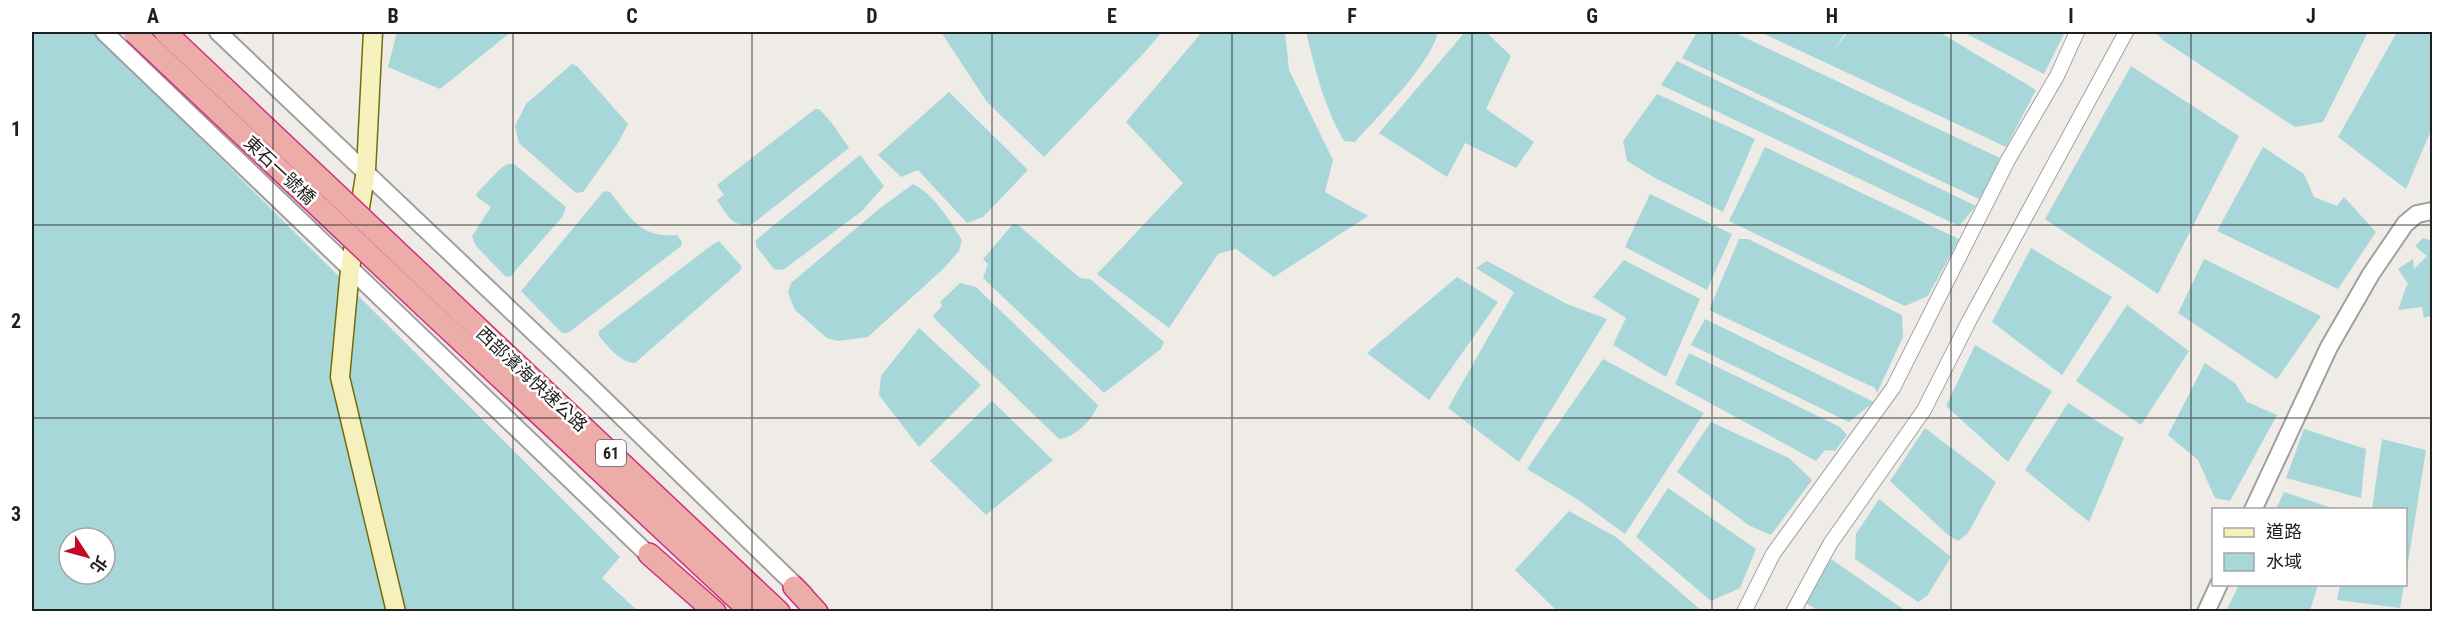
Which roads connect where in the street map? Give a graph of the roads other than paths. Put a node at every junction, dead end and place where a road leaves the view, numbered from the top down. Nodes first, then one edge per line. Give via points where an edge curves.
1 (104, 32) edge
2 (134, 32) edge
3 (165, 32) edge
4 (218, 32) edge
5 (373, 32) edge
6 (2077, 32) edge
7 (2126, 32) edge
8 (366, 170) junction
9 (2433, 211) edge
10 (350, 269) junction
11 (442, 294) joint
12 (426, 308) joint
13 (2254, 508) edge
14 (649, 555) junction
15 (2219, 586) edge
16 (794, 587) junction
17 (396, 612) edge
18 (702, 612) edge
19 (715, 612) edge
20 (751, 612) edge
21 (779, 612) edge
22 (817, 612) edge
23 (826, 612) edge
24 (1744, 612) edge
25 (1793, 612) edge
26 (2206, 612) edge

1 - 10 street
2 - 12 highway, 東石一號橋 / 61, bridge
3 - 11 highway, 東石一號橋 / 61, bridge
4 - 8 street
5 - 8 main road
6 - 24 street via 1893,388 1773,554
7 - 25 street via 1924,410 1830,544
8 - 10 main road
8 - 16 street
9 - 13 street via 2417,214 2405,224 2370,274 2329,346
10 - 14 street
10 - 17 main road via 340,377
11 - 21 highway, 西部濱海快速公路 / 61
12 - 20 highway, 西部濱海快速公路 / 61
14 - 18 street
14 - 19 highway
15 - 26 street
16 - 22 highway
16 - 23 street

